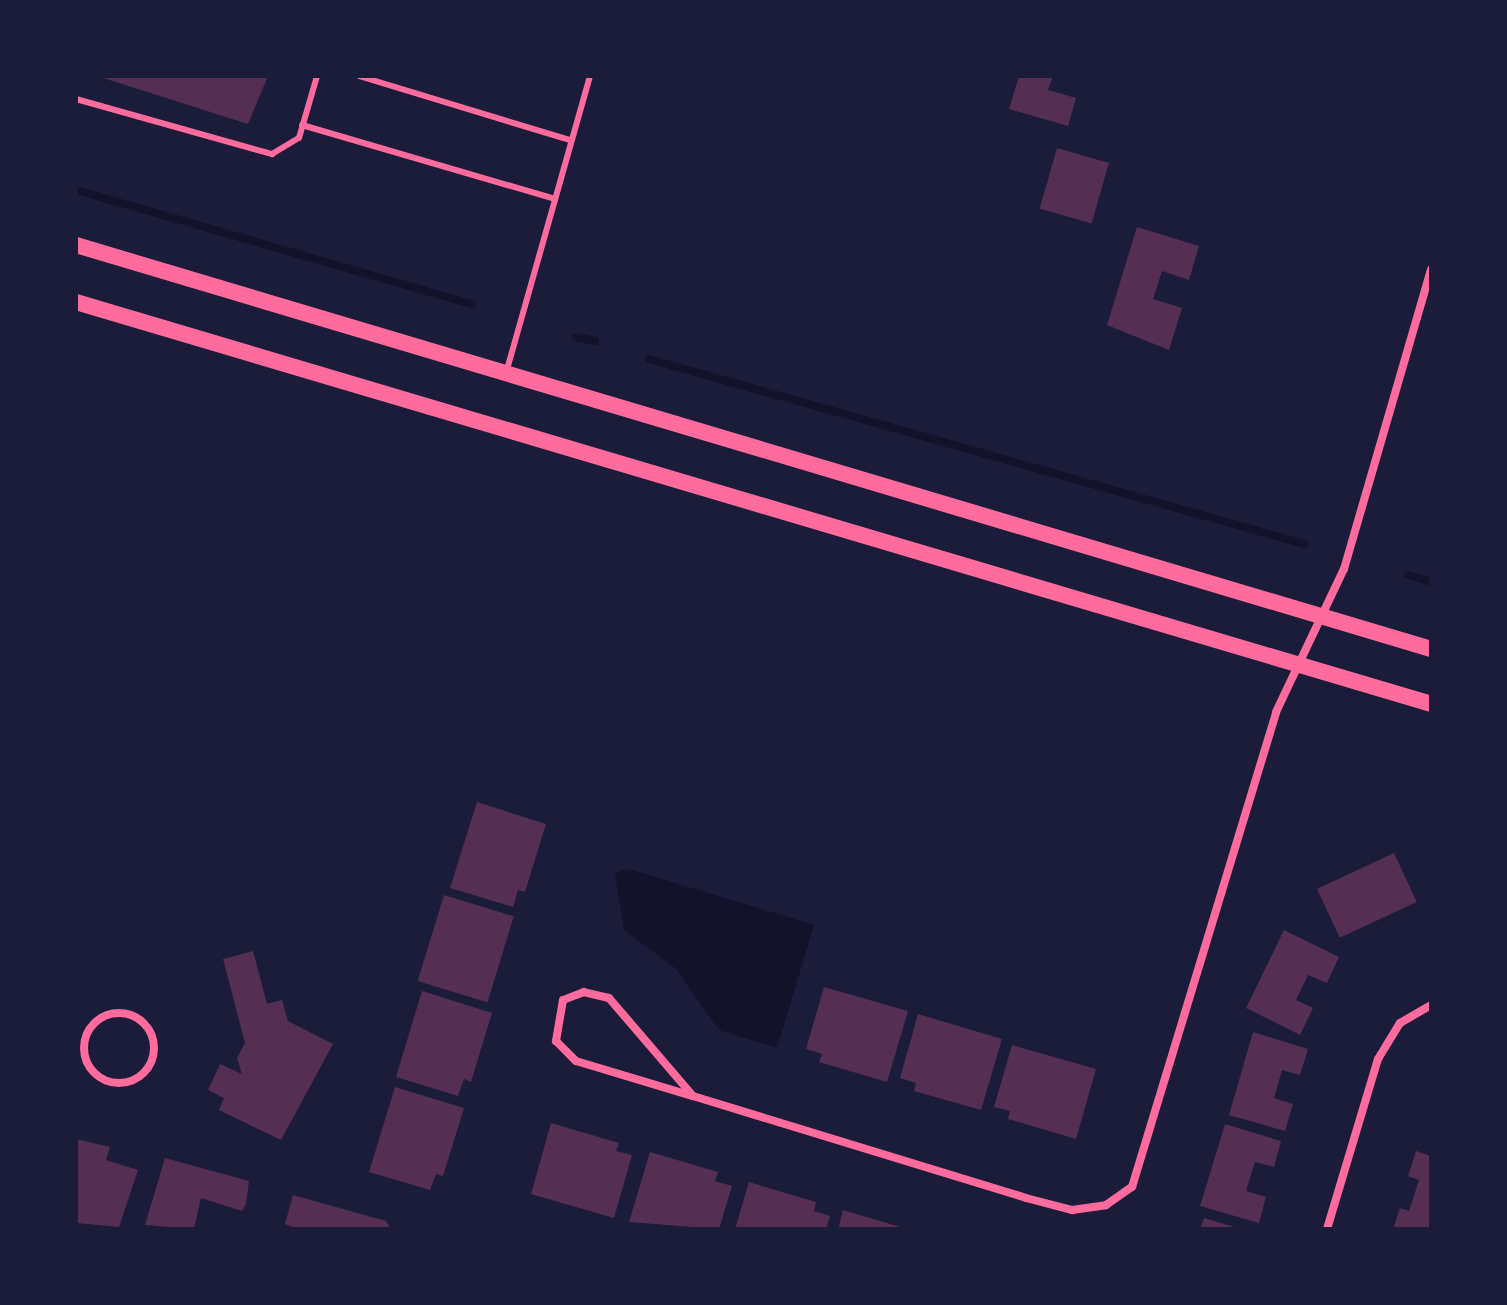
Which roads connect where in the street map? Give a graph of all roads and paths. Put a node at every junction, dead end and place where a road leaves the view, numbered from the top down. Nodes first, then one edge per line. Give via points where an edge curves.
1 (317, 76) edge
2 (359, 76) edge
3 (580, 76) edge
4 (589, 77) edge
5 (76, 99) edge
6 (302, 125) junction
7 (570, 140) junction
8 (552, 198) junction
9 (76, 245) edge
10 (1431, 269) edge
11 (1426, 300) edge
12 (76, 302) edge
13 (506, 373) junction
14 (1322, 617) junction
15 (1431, 649) edge
16 (1299, 665) junction
17 (1431, 704) edge
18 (1431, 1005) edge
19 (80, 1055) edge
20 (693, 1096) junction
21 (1327, 1229) edge

1 - 6 lane
2 - 7 lane
3 - 4 lane
4 - 7 lane
5 - 6 lane via 259,154 286,148
6 - 8 lane
7 - 8 lane
8 - 13 lane
9 - 13 main road
10 - 11 street
11 - 14 street via 1344,569
12 - 16 main road
13 - 14 main road
14 - 15 main road
14 - 16 street
16 - 17 main road
16 - 20 street via 1276,712 1141,1168 1120,1199 1072,1210
18 - 21 street via 1400,1023 1378,1059
19 - 19 street via 91,1070 119,1084 147,1071 154,1040 135,1016 104,1015 91,1025
20 - 20 street via 576,1061 556,1041 563,1000 584,992 609,998

